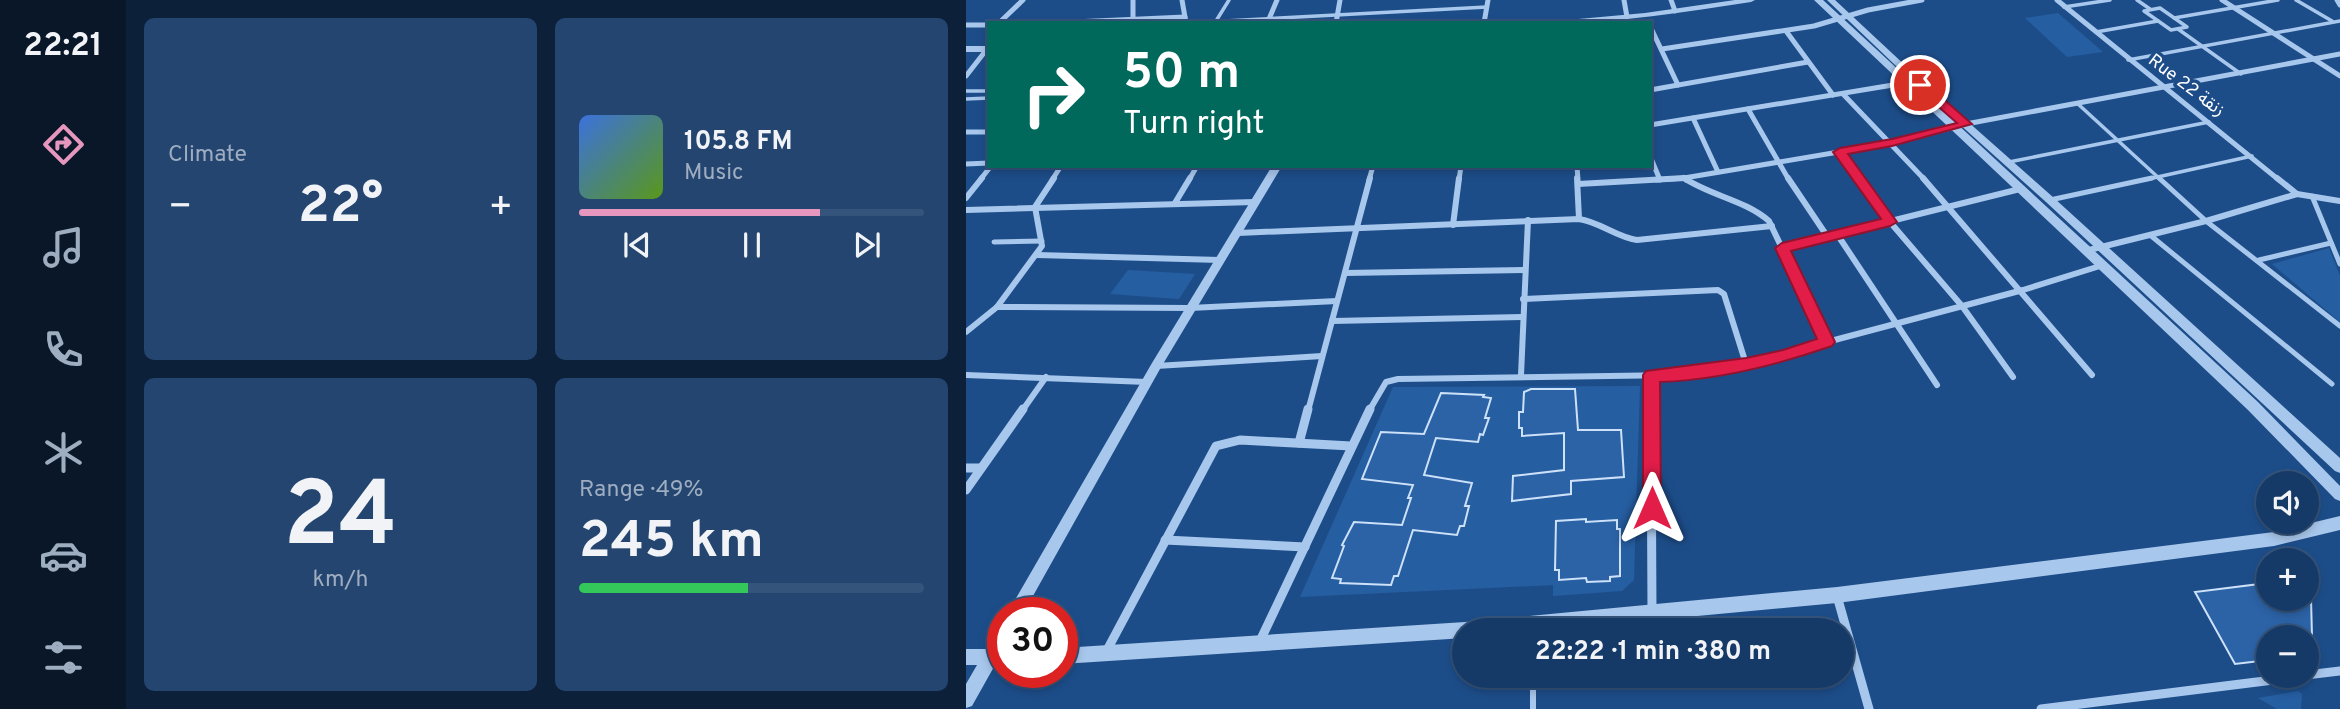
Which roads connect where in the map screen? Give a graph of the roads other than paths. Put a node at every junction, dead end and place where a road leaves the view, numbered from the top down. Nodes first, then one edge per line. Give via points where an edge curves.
1 (1023, 0) edge
2 (1133, 0) edge
3 (1182, 0) edge
4 (1229, 0) edge
5 (1277, 0) edge
6 (1340, 0) edge
7 (1433, 0) edge
8 (1488, 0) edge
9 (1624, 0) edge
10 (1671, 0) edge
11 (1751, 0) edge
12 (1818, 0) edge
13 (1831, 0) edge
14 (1922, 0) edge
15 (2057, 0) edge
16 (2110, 0) edge
17 (2137, 0) edge
18 (2222, 0) edge
19 (2278, 0) edge
20 (2295, 0) edge
21 (2337, 0) edge
22 (2340, 5) edge
23 (1487, 7) junction
24 (2064, 7) junction
25 (2234, 8) junction
26 (1432, 9) junction
27 (2150, 9) junction
28 (1675, 11) junction
29 (1627, 17) junction
30 (1845, 18) junction
31 (2174, 18) junction
32 (1269, 19) junction
33 (1133, 20) junction
34 (1336, 20) edge
35 (1001, 21) edge
36 (1106, 21) edge
37 (1186, 21) edge
38 (1216, 21) junction
39 (1484, 21) edge
40 (1591, 21) edge
41 (1648, 21) edge
42 (2158, 21) junction
43 (2340, 21) edge
44 (2333, 22) junction
45 (987, 25) edge
46 (966, 26) edge
47 (1652, 29) edge
48 (2178, 29) junction
49 (1786, 30) junction
50 (2096, 32) junction
51 (2272, 33) junction
52 (2201, 45) junction
53 (966, 49) edge
54 (987, 49) edge
55 (1662, 49) junction
56 (987, 50) edge
57 (2340, 54) edge
58 (2312, 59) junction
59 (2128, 60) junction
60 (1808, 62) junction
61 (2241, 74) junction
62 (966, 76) edge
63 (2340, 76) edge
64 (1905, 83) junction
65 (1678, 85) junction
66 (2166, 88) junction
67 (987, 90) edge
68 (1652, 90) edge
69 (966, 92) edge
70 (1843, 94) junction
71 (1833, 95) junction
72 (987, 98) edge
73 (966, 99) edge
74 (2078, 104) junction
75 (1748, 109) junction
76 (1693, 118) junction
77 (2211, 122) junction
78 (1966, 124) junction
79 (1652, 125) edge
80 (1953, 127) junction
81 (966, 132) edge
82 (987, 132) edge
83 (2119, 141) junction
84 (1892, 143) junction
85 (1840, 152) junction
86 (2252, 156) junction
87 (1652, 161) edge
88 (1777, 162) junction
89 (2009, 163) junction
90 (966, 164) edge
91 (987, 165) edge
92 (988, 168) edge
93 (1060, 168) edge
94 (1197, 168) edge
95 (1276, 168) edge
96 (1372, 168) edge
97 (1461, 168) edge
98 (1577, 168) edge
99 (1718, 172) junction
100 (2160, 177) junction
101 (1684, 178) junction
102 (1660, 180) junction
103 (1578, 184) junction
104 (2020, 189) junction
105 (2297, 194) junction
106 (2312, 196) junction
107 (966, 198) edge
108 (2050, 200) junction
109 (2340, 201) edge
110 (1255, 202) junction
111 (1175, 203) junction
112 (1035, 207) junction
113 (1951, 208) junction
114 (966, 210) edge
115 (1579, 219) junction
116 (1528, 220) junction
117 (2206, 221) junction
118 (1890, 222) junction
119 (1453, 225) junction
120 (1772, 226) junction
121 (1357, 228) junction
122 (1238, 233) junction
123 (1837, 234) junction
124 (2150, 234) junction
125 (1827, 236) junction
126 (1042, 241) junction
127 (994, 242) dead end
128 (2331, 243) junction
129 (2099, 246) junction
130 (1782, 248) junction
131 (2085, 251) junction
132 (1037, 255) junction
133 (1220, 260) junction
134 (2259, 260) junction
135 (2340, 264) edge
136 (2100, 265) junction
137 (1524, 270) junction
138 (1345, 273) junction
139 (2023, 290) junction
140 (1523, 299) junction
141 (1337, 301) junction
142 (1962, 306) junction
143 (997, 307) junction
144 (1190, 308) junction
145 (1521, 317) junction
146 (1332, 321) junction
147 (1897, 323) junction
148 (2340, 326) edge
149 (966, 332) edge
150 (1827, 342) junction
151 (1322, 356) junction
152 (1746, 364) junction
153 (1156, 366) junction
154 (966, 375) edge
155 (1521, 375) junction
156 (1651, 375) junction
157 (2092, 375) dead end
158 (1046, 377) junction
159 (2013, 377) dead end
160 (1147, 382) junction
161 (2332, 384) dead end
162 (1937, 385) dead end
163 (1299, 443) junction
164 (1351, 446) junction
165 (2340, 467) edge
166 (966, 468) edge
167 (981, 468) junction
168 (966, 490) edge
169 (2340, 495) edge
170 (2340, 523) edge
171 (1165, 540) junction
172 (1304, 547) junction
173 (1837, 595) junction
174 (1025, 597) edge
175 (1652, 614) junction
176 (1616, 618) edge
177 (1452, 631) edge
178 (1258, 645) junction
179 (1104, 655) junction
180 (1078, 656) edge
181 (966, 657) edge
182 (987, 657) edge
183 (987, 671) edge
184 (2340, 671) edge
185 (2319, 673) edge
186 (2256, 681) edge
187 (1533, 688) edge
188 (966, 700) edge
189 (1533, 709) edge
190 (1869, 709) edge
191 (2041, 709) edge

1 - 35 street
2 - 33 street
3 - 37 street
4 - 38 lane
5 - 32 street
6 - 34 street
7 - 26 lane
8 - 23 street
9 - 29 street
10 - 28 street
11 - 28 street
12 - 30 street
13 - 30 street
14 - 30 street
15 - 24 street, Rue 22 زنقة
16 - 24 lane
17 - 27 lane
18 - 25 street
19 - 25 lane
20 - 44 lane
21 - 22 street
23 - 26 lane
23 - 39 street
24 - 50 street, Rue 22 زنقة
25 - 31 lane
25 - 51 street
26 - 34 lane
27 - 31 lane via 2160,8
27 - 42 lane via 2144,10
28 - 41 street
29 - 40 street
29 - 41 street
30 - 49 street
30 - 64 street
30 - 78 street
31 - 48 lane via 2187,27
32 - 34 lane
32 - 38 lane
33 - 36 street
33 - 37 street
37 - 38 lane
42 - 48 lane via 2171,30
42 - 50 lane
43 - 44 lane
44 - 51 lane
45 - 46 street
47 - 55 street
48 - 52 lane
49 - 55 street
49 - 60 street
50 - 59 street, Rue 22 زنقة
51 - 52 lane
51 - 58 street
52 - 59 lane
52 - 61 lane
53 - 54 street
55 - 65 street
56 - 62 street
57 - 58 street
58 - 61 street
58 - 63 street
59 - 66 street, Rue 22 زنقة
60 - 65 street
60 - 71 street
61 - 66 street
64 - 70 street
64 - 80 street
65 - 68 street
66 - 74 street
66 - 77 street, Rue 22 زنقة
67 - 69 lane
70 - 71 street
70 - 84 street
71 - 75 street
72 - 73 lane
74 - 78 street
74 - 83 lane
75 - 76 street
75 - 88 street
76 - 79 street
76 - 99 street
77 - 83 lane
77 - 86 street, Rue 22 زنقة
78 - 80 street
78 - 89 street
80 - 84 street
80 - 104 street
81 - 82 street
83 - 89 lane
83 - 100 lane
84 - 85 street
84 - 113 street
85 - 88 street
85 - 118 street
86 - 100 lane
86 - 105 street, Rue 22 زنقة
87 - 102 street
88 - 99 street
88 - 125 street
89 - 108 street
90 - 91 street
92 - 107 street
93 - 112 street
94 - 111 street
95 - 110 street
96 - 121 street
97 - 119 street
98 - 103 street
99 - 101 street
100 - 108 lane
100 - 117 lane
101 - 102 street
101 - 120 street via 1766,217
102 - 103 street
103 - 115 street
104 - 113 street
104 - 131 street
105 - 106 street
105 - 117 street
106 - 109 street
106 - 128 lane
108 - 129 street
110 - 111 street
110 - 122 street
111 - 112 street
112 - 114 street
112 - 126 street
113 - 118 street
113 - 139 street
115 - 116 street
115 - 120 street via 1599,222 1637,240
116 - 119 street
116 - 137 street
117 - 124 street
117 - 134 lane
118 - 123 street
118 - 142 street
119 - 121 street
120 - 130 street
121 - 122 street
121 - 138 street
122 - 133 street
123 - 125 street
123 - 147 street
124 - 129 street
124 - 161 lane
125 - 130 street
126 - 127 lane
126 - 132 street
128 - 134 lane
128 - 135 lane
129 - 131 street
129 - 165 street
130 - 150 street
131 - 136 street
132 - 133 street
132 - 143 street
133 - 144 street
134 - 148 lane
136 - 139 street
136 - 169 street via 2253,406
137 - 138 street
137 - 140 street
138 - 141 street
139 - 142 street
139 - 157 street
140 - 145 street
140 - 152 street via 1722,292
141 - 144 street
141 - 146 street
142 - 147 street
142 - 159 street
143 - 144 street
143 - 149 street
144 - 153 street
145 - 146 street
145 - 155 street
146 - 151 street
147 - 150 street
147 - 162 street
150 - 152 street
151 - 153 street
151 - 163 street
152 - 156 street
153 - 160 street
154 - 158 street
155 - 156 street
155 - 164 street via 1386,382
156 - 175 street
158 - 160 street
158 - 167 street
160 - 174 street
163 - 164 street
163 - 171 street via 1240,440 1216,446
164 - 172 street
166 - 167 street
167 - 168 street
170 - 173 street via 2274,540
171 - 172 street
171 - 179 street
172 - 178 street
173 - 175 street
173 - 190 street
175 - 176 street
177 - 178 street
178 - 179 street
179 - 180 street
181 - 182 street
183 - 188 street
184 - 185 street
186 - 191 street
187 - 189 lane

